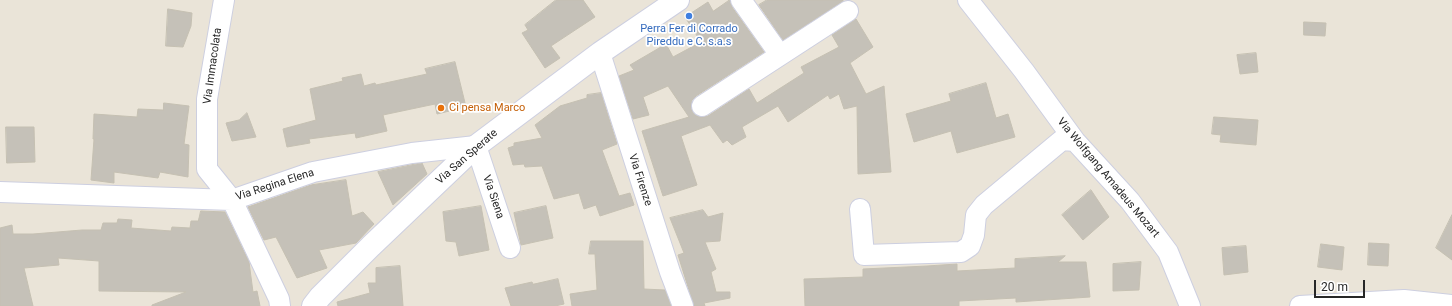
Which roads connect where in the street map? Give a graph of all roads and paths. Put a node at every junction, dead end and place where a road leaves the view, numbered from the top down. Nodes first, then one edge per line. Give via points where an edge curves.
1 (224, 0) edge
2 (678, 0) edge
3 (741, 0) edge
4 (968, 0) edge
5 (848, 11) dead end
6 (600, 53) junction
7 (780, 55) junction
8 (702, 106) dead end
9 (1075, 141) junction
10 (476, 146) junction
11 (0, 192) edge
12 (232, 200) junction
13 (860, 209) dead end
14 (510, 248) dead end
15 (1342, 304) edge
16 (1452, 305) edge
17 (280, 306) edge
18 (313, 306) edge
19 (683, 306) edge
20 (1190, 306) edge
21 (1300, 306) edge

1 - 12 street, Via Immacolata via 207,99 207,168
2 - 6 street, Via San Sperate
3 - 7 street
4 - 9 street, Via Wolfgang Amadeus Mozart
5 - 7 street
6 - 10 street, Via San Sperate
6 - 19 street, Via Firenze
7 - 8 street
9 - 13 street via 1062,140 984,205 976,215 970,246 961,252 864,255
9 - 20 street, Via Wolfgang Amadeus Mozart via 1130,201 1168,252
10 - 12 street, Via Regina Elena via 412,153 313,172
10 - 14 street, Via Siena
10 - 18 street, Via San Sperate via 371,246
11 - 12 street, Via Regina Elena
12 - 17 street, Via Immacolata
15 - 16 street via 1404,300
15 - 21 street

